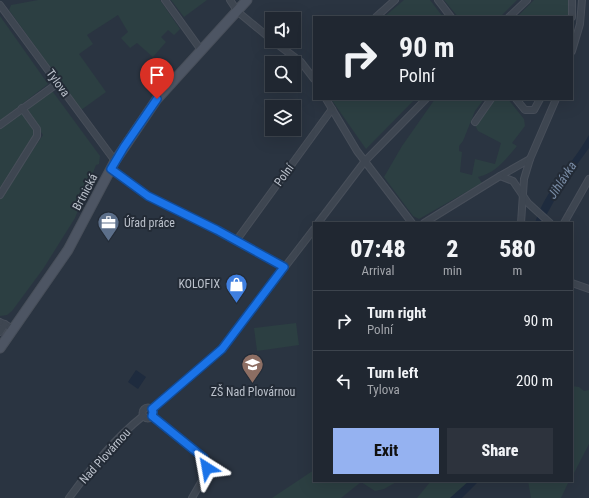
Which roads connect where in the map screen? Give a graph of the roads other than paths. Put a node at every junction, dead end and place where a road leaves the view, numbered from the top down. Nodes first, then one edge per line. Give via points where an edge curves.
1 (165, 0) edge
2 (230, 0) edge
3 (247, 0) edge
4 (395, 0) edge
5 (438, 0) edge
6 (526, 0) edge
7 (572, 0) edge
8 (582, 0) edge
9 (0, 5) edge
10 (238, 12) junction
11 (377, 16) edge
12 (450, 16) edge
13 (509, 16) edge
14 (572, 16) edge
15 (265, 35) edge
16 (282, 48) edge
17 (573, 48) edge
18 (201, 50) junction
19 (313, 76) edge
20 (58, 83) junction
21 (327, 100) edge
22 (425, 100) edge
23 (489, 100) edge
24 (517, 100) edge
25 (539, 100) edge
26 (556, 100) edge
27 (22, 108) junction
28 (332, 109) junction
29 (475, 122) dead end
30 (0, 125) edge
31 (530, 158) junction
32 (365, 161) junction
33 (113, 165) junction
34 (500, 176) junction
35 (589, 179) edge
36 (0, 195) edge
37 (523, 195) junction
38 (319, 222) edge
39 (411, 222) edge
40 (426, 222) edge
41 (521, 222) edge
42 (550, 222) edge
43 (565, 222) edge
44 (313, 229) edge
45 (236, 241) junction
46 (284, 267) junction
47 (573, 283) edge
48 (589, 289) edge
49 (3, 323) edge
50 (14, 329) junction
51 (0, 332) edge
52 (0, 348) edge
53 (152, 409) junction
54 (143, 416) junction
55 (152, 416) junction
56 (68, 498) edge
57 (192, 498) edge

1 - 18 street
2 - 10 street
3 - 10 main road, Brtnická
4 - 11 street
5 - 12 street
6 - 13 street
7 - 14 street
8 - 17 street via 580,24
9 - 20 street, Tylova
10 - 15 street
10 - 18 main road, Brtnická
16 - 19 street via 301,62
18 - 33 main road, Brtnická via 157,99
20 - 27 street
20 - 33 street, Tylova
21 - 28 street
22 - 32 street
23 - 29 street
24 - 25 street via 525,110 534,110
26 - 31 street
27 - 30 street
27 - 36 street via 37,129 38,136
28 - 32 street
28 - 45 street, Polní
31 - 34 street
31 - 37 street
32 - 38 street
32 - 39 street
33 - 45 street, Tylova via 148,196
33 - 50 main road, Brtnická via 68,250
34 - 37 street via 513,181
34 - 40 street
35 - 43 street
37 - 41 street
37 - 42 street via 535,210
44 - 46 street
45 - 46 street, Tylova
46 - 53 street via 222,349
47 - 48 street
49 - 50 street
49 - 51 street
50 - 52 main road, Brtnická
53 - 54 street, Nad Plovárnou via 145,408
53 - 55 street
54 - 55 street
54 - 56 street, Nad Plovárnou via 124,432
55 - 57 street via 204,458 206,475

